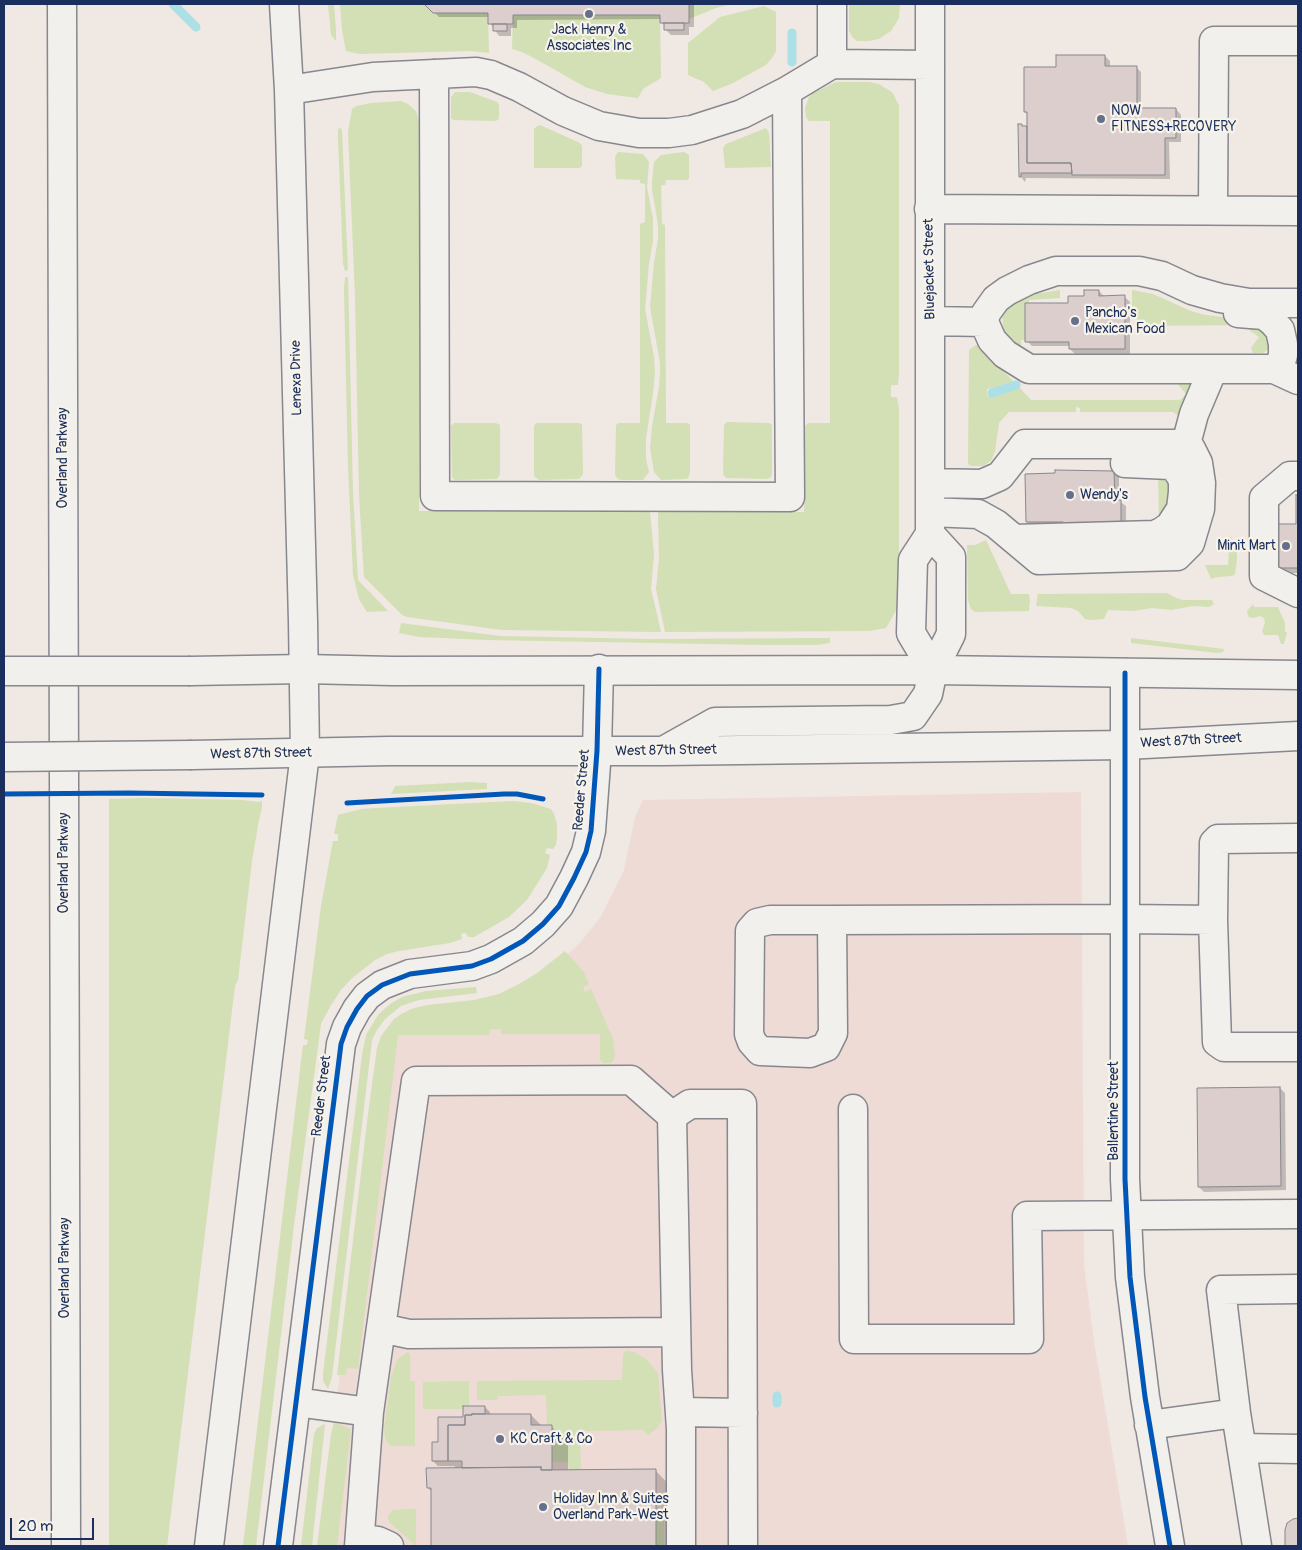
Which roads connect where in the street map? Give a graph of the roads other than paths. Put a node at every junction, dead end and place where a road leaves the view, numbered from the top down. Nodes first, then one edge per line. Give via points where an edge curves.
1 (62, 4) edge
2 (69, 4) edge
3 (284, 4) edge
4 (832, 4) edge
5 (930, 4) edge
6 (1298, 41) edge
7 (63, 59) junction
8 (832, 64) junction
9 (930, 65) junction
10 (434, 74) junction
11 (289, 90) junction
12 (787, 91) junction
13 (929, 209) junction
14 (1213, 210) junction
15 (1298, 211) edge
16 (1029, 280) junction
17 (1298, 303) edge
18 (931, 321) junction
19 (984, 322) junction
20 (1213, 369) junction
21 (1274, 369) junction
22 (1298, 380) edge
23 (1186, 444) junction
24 (1011, 462) junction
25 (1298, 476) edge
26 (930, 483) junction
27 (930, 523) junction
28 (1014, 539) junction
29 (1298, 593) edge
30 (304, 669) junction
31 (599, 669) junction
32 (933, 670) junction
33 (4, 671) edge
34 (1125, 673) junction
35 (1298, 675) edge
36 (1298, 736) edge
37 (1126, 745) junction
38 (597, 751) junction
39 (664, 751) junction
40 (305, 753) junction
41 (4, 757) edge
42 (1298, 838) edge
43 (1125, 919) junction
44 (832, 920) junction
45 (1213, 920) junction
46 (1298, 1047) edge
47 (853, 1109) dead end
48 (672, 1116) junction
49 (1298, 1214) edge
50 (1127, 1216) junction
51 (1298, 1289) edge
52 (381, 1328) junction
53 (676, 1332) junction
54 (296, 1402) junction
55 (369, 1412) junction
56 (680, 1412) junction
57 (743, 1413) junction
58 (1236, 1413) junction
59 (1150, 1425) junction
60 (1242, 1448) junction
61 (1298, 1449) edge
62 (360, 1542) edge
63 (66, 1546) edge
64 (209, 1546) edge
65 (278, 1546) edge
66 (389, 1546) edge
67 (682, 1546) edge
68 (743, 1546) edge
69 (1170, 1546) edge
70 (1257, 1546) edge

1 - 7 main road
2 - 7 main road
3 - 11 main road, Lenexa Drive
4 - 8 main road
5 - 9 main road, Bluejacket Street
6 - 14 main road via 1214,41
7 - 63 main road, Overland Parkway
8 - 9 main road
8 - 12 main road
9 - 13 main road, Bluejacket Street
10 - 11 main road via 373,77
10 - 12 main road via 491,74 599,126 639,134 669,134 706,126 742,114
10 - 12 main road via 435,496 790,497
11 - 30 main road, Lenexa Drive
13 - 14 main road
13 - 18 main road, Bluejacket Street
14 - 15 main road
16 - 17 main road via 1056,270 1139,271 1162,276 1220,298 1249,303
16 - 19 main road via 996,298
16 - 21 main road via 1044,285 1151,286 1198,306 1264,315 1280,330 1283,344 1280,364
18 - 19 main road
18 - 26 main road, Bluejacket Street
19 - 20 main road via 992,340 1005,354 1029,369
20 - 21 main road
20 - 23 main road via 1194,414
21 - 22 main road
23 - 24 main road via 1025,444
23 - 28 main road via 1198,463 1200,510 1190,543 1177,556 1039,560
24 - 26 main road via 1000,476 982,484
24 - 28 main road via 1170,465 1180,476 1184,492 1176,518 1155,535
25 - 29 main road via 1290,476 1264,498 1264,576
26 - 27 main road, Bluejacket Street
27 - 28 main road via 978,514
27 - 32 main road via 950,557 951,634
27 - 32 main road via 913,560 911,633
30 - 31 main road
30 - 33 main road, bridge
30 - 40 main road, Lenexa Drive
31 - 32 main road
31 - 38 main road, Reeder Street
32 - 34 main road
32 - 39 main road via 928,694 912,716 891,720 715,722
34 - 35 main road
34 - 37 main road, Ballentine Street
36 - 37 main road, West 87th Street
37 - 39 main road, West 87th Street
37 - 43 main road, Ballentine Street
38 - 39 main road, West 87th Street
38 - 40 main road, West 87th Street
38 - 54 main road, Reeder Street via 586,852 559,906 543,924 523,941 472,966 410,974 382,985 368,996 347,1027 338,1063
40 - 41 main road, West 87th Street, bridge
40 - 64 main road, Lenexa Drive
42 - 45 main road via 1218,839 1214,843
43 - 44 main road
43 - 45 main road
43 - 50 main road, Ballentine Street
44 - 44 main road via 770,920 757,923 750,931 749,1034 760,1051 810,1053 826,1047 833,1033
45 - 46 main road via 1217,1042 1224,1047
47 - 50 main road via 854,1339 1029,1339 1027,1216
48 - 52 main road via 632,1080 416,1082
48 - 53 main road
48 - 57 main road via 690,1104 742,1104
49 - 50 main road
50 - 59 main road, Ballentine Street via 1130,1277
51 - 58 main road via 1221,1290
52 - 53 main road via 410,1334
52 - 55 main road
53 - 56 main road
54 - 55 main road
54 - 65 main road, Reeder Street
55 - 62 main road
56 - 57 main road
56 - 67 main road
57 - 68 main road
58 - 59 main road
58 - 60 main road
59 - 69 main road, Ballentine Street
60 - 61 main road
60 - 70 main road
62 - 66 main road via 378,1541

